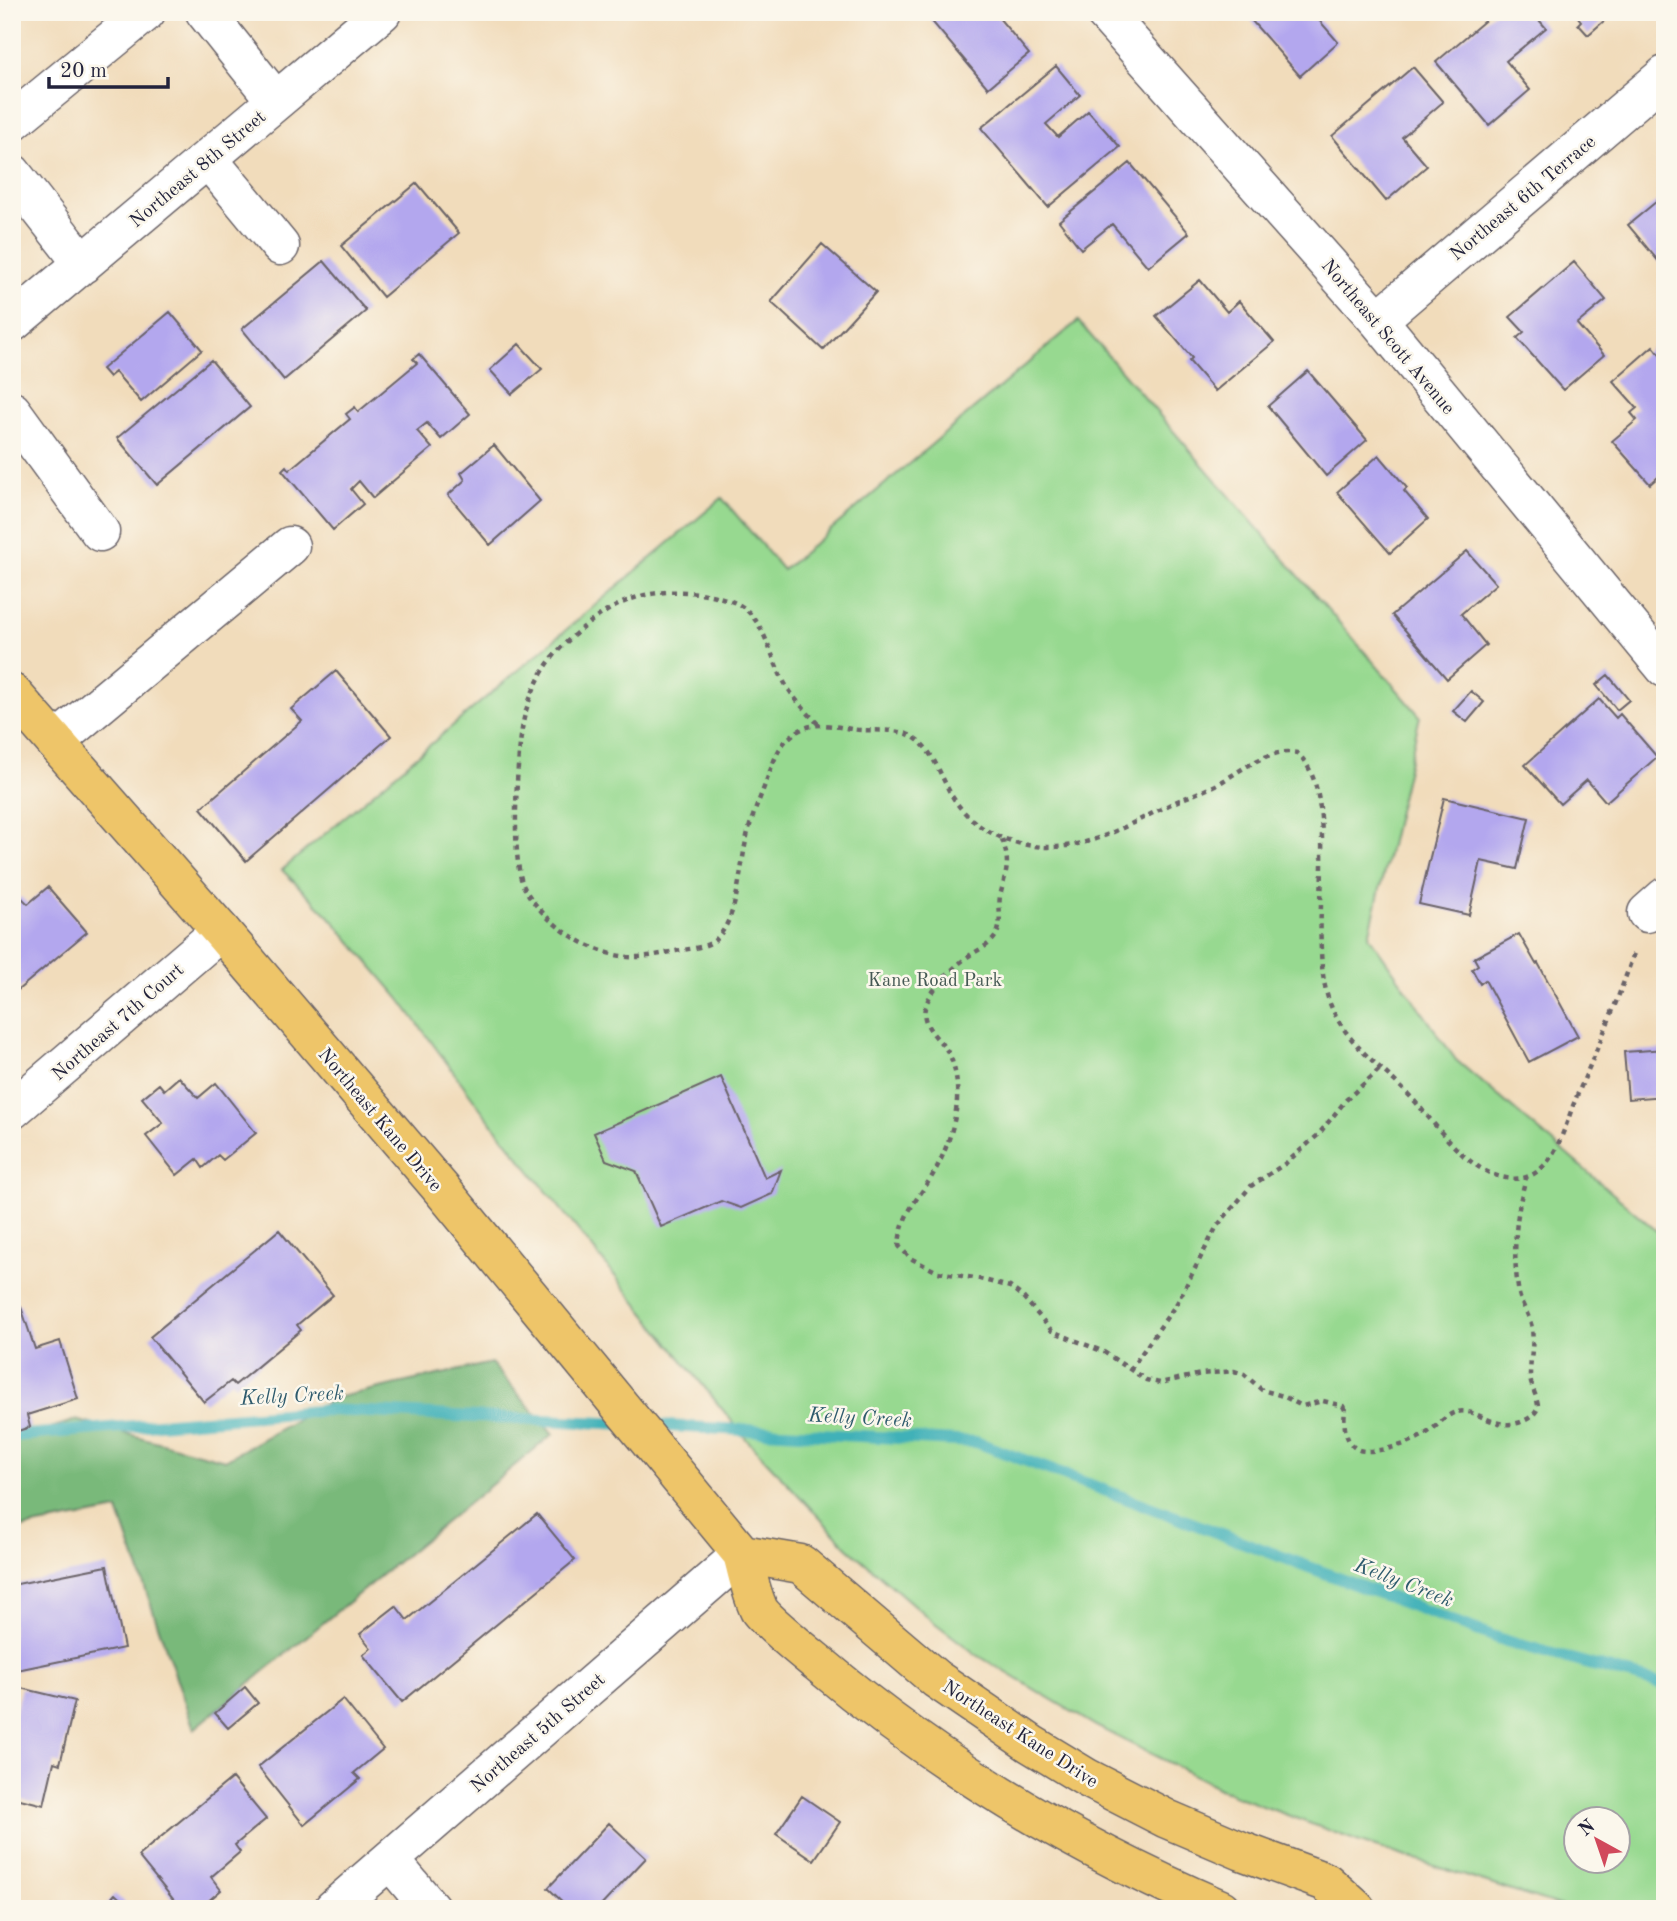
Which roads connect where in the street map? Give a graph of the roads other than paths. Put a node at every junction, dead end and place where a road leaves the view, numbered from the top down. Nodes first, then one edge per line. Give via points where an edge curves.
1 (146, 12) edge
2 (205, 12) edge
3 (382, 12) edge
4 (1104, 12) edge
5 (1665, 75) edge
6 (276, 101) junction
7 (12, 122) edge
8 (208, 159) junction
9 (12, 173) edge
10 (280, 246) dead end
11 (83, 264) junction
12 (1378, 320) junction
13 (12, 323) edge
14 (12, 411) edge
15 (100, 531) dead end
16 (290, 546) dead end
17 (1665, 668) edge
18 (12, 693) edge
19 (55, 742) junction
20 (221, 931) junction
21 (12, 1110) edge
22 (742, 1554) junction
23 (390, 1860) junction
24 (332, 1909) edge
25 (431, 1909) edge
26 (1221, 1909) edge
27 (1356, 1909) edge

1 - 7 street
2 - 6 street
3 - 6 street, Northeast 8th Street
4 - 12 street, Northeast Scott Avenue
5 - 12 street, Northeast 6th Terrace
6 - 8 street, Northeast 8th Street
8 - 10 street
8 - 11 street, Northeast 8th Street
9 - 11 street
11 - 13 street, Northeast 8th Street
12 - 17 street, Northeast Scott Avenue
14 - 15 street
16 - 19 street
18 - 19 main road, Northeast Kane Drive
19 - 20 main road, Northeast Kane Drive
20 - 21 street, Northeast 7th Court
20 - 22 main road, Northeast Kane Drive via 443,1191
22 - 23 street, Northeast 5th Street
22 - 26 main road, Northeast Kane Drive via 760,1612 864,1702 922,1745 1009,1803 1097,1852
22 - 27 main road, Northeast Kane Drive via 801,1564 936,1679 1087,1778 1179,1824 1326,1882
23 - 24 street, Northeast 5th Street
23 - 25 street

